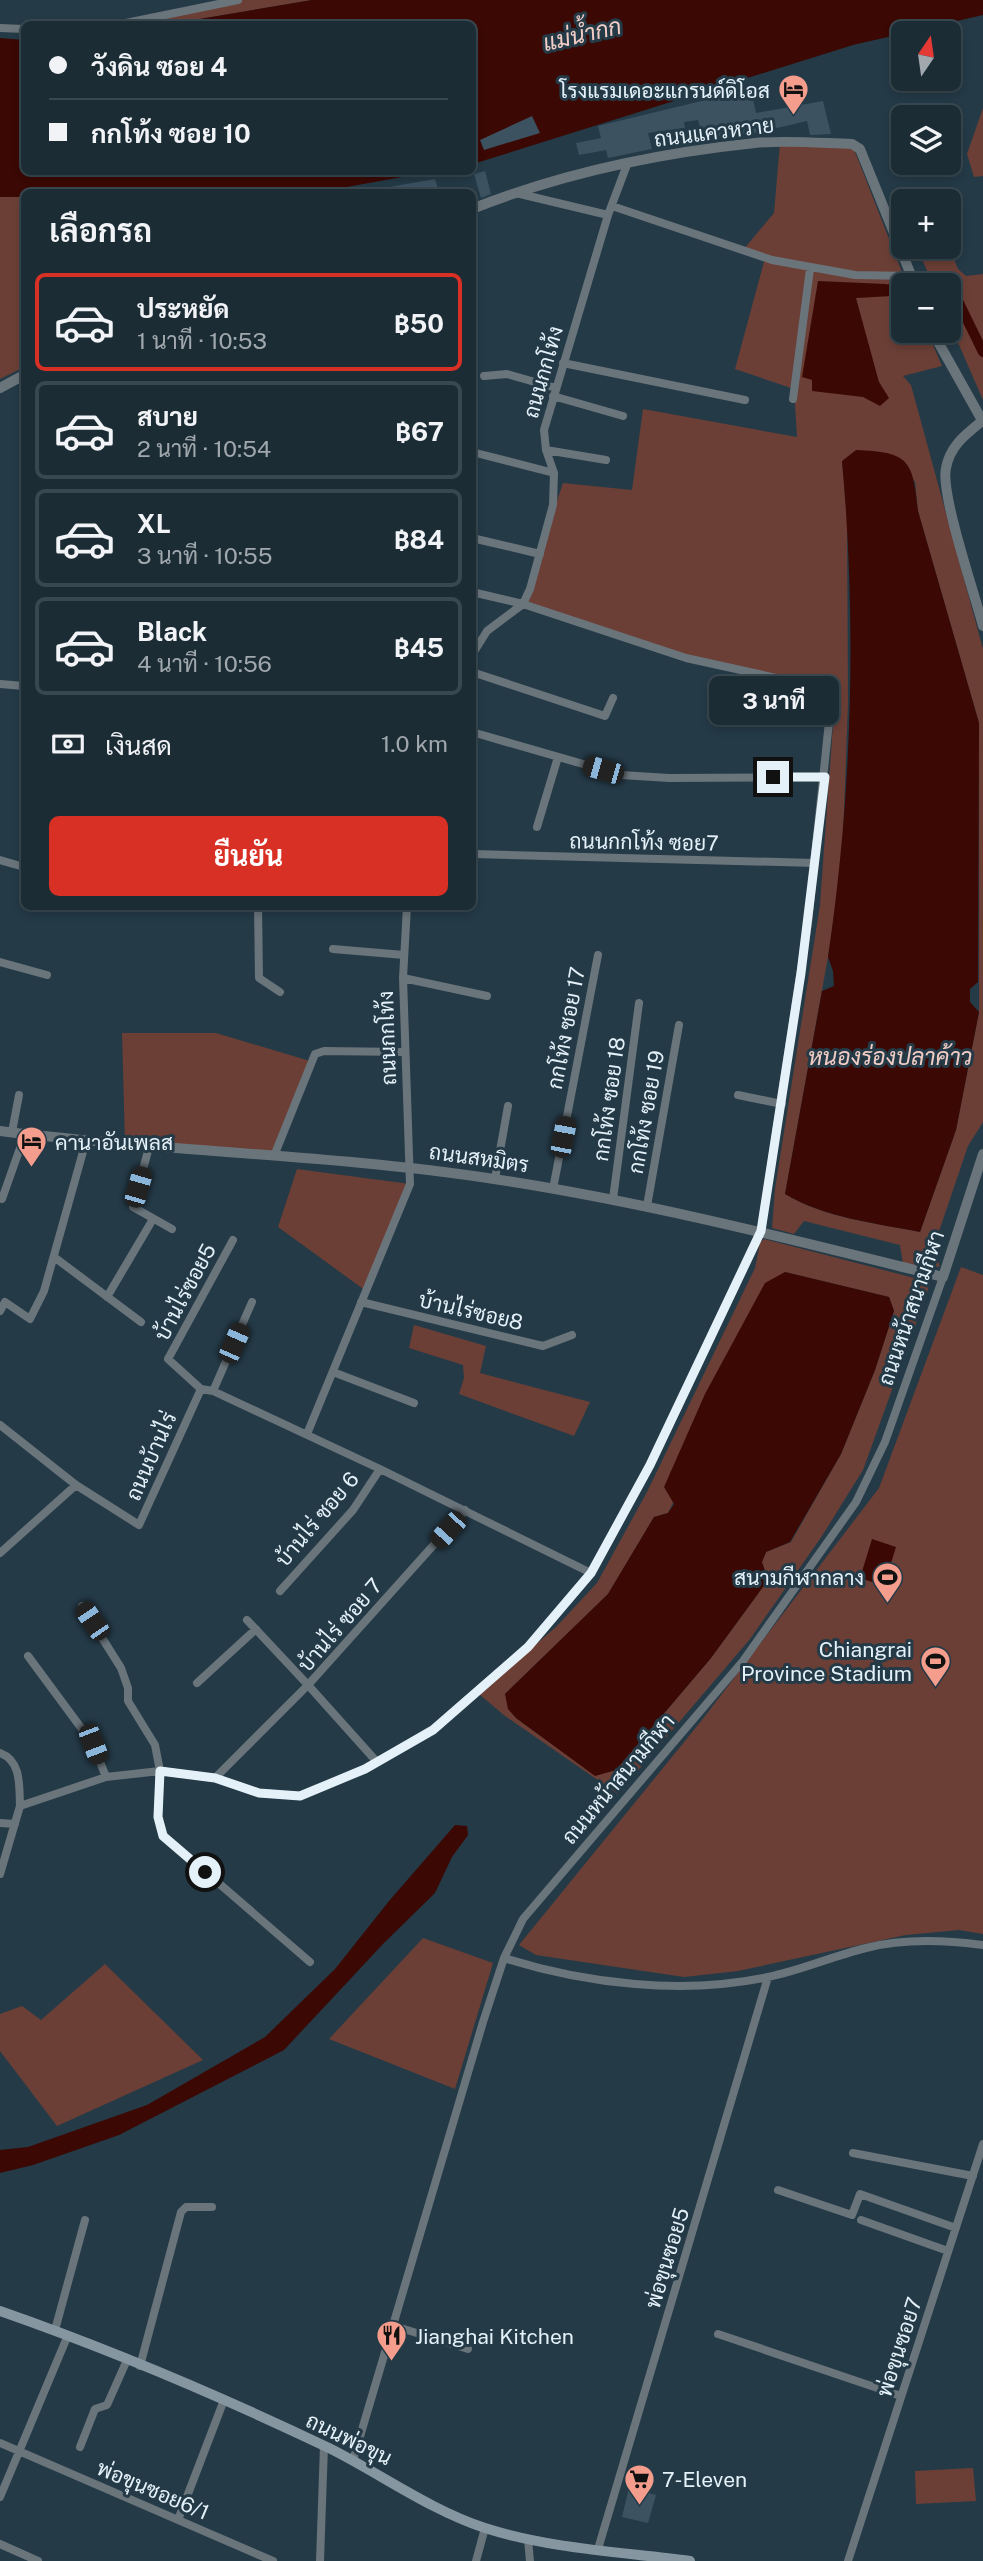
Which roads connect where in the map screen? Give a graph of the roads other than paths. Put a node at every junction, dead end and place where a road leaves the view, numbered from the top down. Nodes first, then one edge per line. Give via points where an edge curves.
1 (238, 0) edge
2 (136, 21) edge
3 (0, 28) edge
4 (21, 29) edge
5 (628, 162) junction
6 (513, 193) junction
7 (612, 206) junction
8 (476, 207) edge
9 (608, 215) junction
10 (810, 268) junction
11 (911, 273) edge
12 (891, 278) edge
13 (939, 343) edge
14 (563, 363) junction
15 (484, 376) dead end
16 (21, 377) edge
17 (0, 388) edge
18 (554, 392) junction
19 (793, 399) dead end
20 (746, 400) dead end
21 (623, 416) dead end
22 (982, 422) edge
23 (546, 450) junction
24 (476, 453) edge
25 (606, 460) dead end
26 (554, 473) junction
27 (476, 539) edge
28 (540, 554) junction
29 (476, 593) edge
30 (523, 604) junction
31 (983, 626) edge
32 (476, 648) edge
33 (476, 673) edge
34 (0, 684) edge
35 (21, 686) edge
36 (613, 698) dead end
37 (476, 733) edge
38 (558, 757) junction
39 (825, 777) junction
40 (537, 827) dead end
41 (476, 854) edge
42 (0, 860) edge
43 (815, 863) junction
44 (21, 866) edge
45 (258, 910) edge
46 (407, 910) edge
47 (332, 949) dead end
48 (404, 955) junction
49 (598, 955) dead end
50 (0, 962) edge
51 (47, 975) dead end
52 (403, 978) junction
53 (280, 992) dead end
54 (487, 996) dead end
55 (639, 1003) dead end
56 (679, 1025) dead end
57 (404, 1052) junction
58 (19, 1095) dead end
59 (738, 1095) dead end
60 (782, 1104) junction
61 (508, 1107) dead end
62 (0, 1130) edge
63 (12, 1132) junction
64 (25, 1133) junction
65 (86, 1141) junction
66 (149, 1147) junction
67 (983, 1154) edge
68 (274, 1156) junction
69 (411, 1168) junction
70 (495, 1179) junction
71 (552, 1189) junction
72 (2, 1199) dead end
73 (613, 1199) junction
74 (647, 1206) junction
75 (153, 1219) junction
76 (172, 1229) dead end
77 (761, 1231) junction
78 (233, 1240) dead end
79 (54, 1257) junction
80 (943, 1277) junction
81 (107, 1297) junction
82 (252, 1302) dead end
83 (361, 1302) junction
84 (0, 1311) edge
85 (141, 1322) dead end
86 (572, 1335) dead end
87 (334, 1372) junction
88 (201, 1389) junction
89 (213, 1391) junction
90 (414, 1403) dead end
91 (0, 1425) edge
92 (307, 1434) junction
93 (380, 1469) junction
94 (76, 1485) junction
95 (465, 1510) junction
96 (0, 1539) edge
97 (9, 1546) junction
98 (0, 1553) edge
99 (591, 1573) junction
100 (280, 1591) dead end
101 (82, 1606) dead end
102 (247, 1620) dead end
103 (256, 1629) junction
104 (28, 1656) dead end
105 (197, 1684) dead end
106 (308, 1685) junction
107 (0, 1753) edge
108 (377, 1762) junction
109 (160, 1771) junction
110 (106, 1777) junction
111 (215, 1778) junction
112 (20, 1806) junction
113 (0, 1824) edge
114 (15, 1824) junction
115 (0, 1874) edge
116 (983, 1945) edge
117 (504, 1958) junction
118 (310, 1962) dead end
119 (768, 1977) junction
120 (983, 2144) edge
121 (853, 2152) dead end
122 (972, 2176) junction
123 (778, 2190) dead end
124 (212, 2207) dead end
125 (85, 2220) dead end
126 (861, 2220) dead end
127 (956, 2228) junction
128 (948, 2251) junction
129 (0, 2311) edge
130 (391, 2325) junction
131 (55, 2330) junction
132 (718, 2334) dead end
133 (68, 2335) junction
134 (468, 2348) dead end
135 (127, 2360) junction
136 (140, 2366) junction
137 (901, 2396) junction
138 (224, 2400) junction
139 (0, 2443) edge
140 (324, 2446) junction
141 (80, 2447) dead end
142 (18, 2452) junction
143 (353, 2460) junction
144 (0, 2497) edge
145 (178, 2520) junction
146 (485, 2528) junction
147 (528, 2539) junction
148 (0, 2544) edge
149 (598, 2549) junction
150 (38, 2561) edge
151 (273, 2561) edge
152 (320, 2561) edge
153 (476, 2561) edge
154 (530, 2561) edge
155 (690, 2561) edge
156 (848, 2561) edge

1 - 2 street
3 - 4 street
5 - 6 street, ถนนแควหวาย
5 - 7 street, ถนนกกโท้ง
5 - 11 street, ถนนแควหวาย via 757,143 852,144 860,149
6 - 8 street, ถนนแควหวาย
6 - 9 street
7 - 9 street, ถนนกกโท้ง
7 - 10 street via 772,260
9 - 14 street, ถนนกกโท้ง
10 - 12 street
10 - 19 street
13 - 22 street
14 - 18 street, ถนนกกโท้ง
14 - 20 street
15 - 18 street via 507,374
16 - 17 street
18 - 21 street
18 - 23 street, ถนนกกโท้ง via 544,430
22 - 31 street via 956,443 945,469
23 - 25 street
23 - 26 street, ถนนกกโท้ง
24 - 26 street
26 - 28 street, ถนนกกโท้ง via 554,505
27 - 28 street
28 - 30 street, ถนนกกโท้ง
29 - 30 street
30 - 32 street via 486,631
30 - 39 street via 687,658 814,687 824,696 830,712
33 - 36 street via 605,716
34 - 35 street
37 - 38 street
38 - 39 street via 643,777
38 - 40 street
39 - 43 street
41 - 43 street, ถนนกกโท้ง ซอย7
42 - 44 street
43 - 60 street
45 - 53 street via 259,978
46 - 48 street, ถนนกกโท้ง
47 - 48 street
48 - 52 street, ถนนกกโท้ง
49 - 71 street, กกโท้ง ซอย 17
50 - 51 street
52 - 54 street
52 - 57 street, ถนนกกโท้ง
55 - 73 street, กกโท้ง ซอย 18
56 - 74 street, กกโท้ง ซอย 19
57 - 68 street via 324,1051 315,1055
57 - 69 street, ถนนกกโท้ง
58 - 63 street
59 - 60 street
60 - 77 street
61 - 70 street
62 - 63 street, ถนนสหมิตร
63 - 64 street, ถนนสหมิตร
64 - 65 street, ถนนสหมิตร
64 - 72 street
65 - 66 street, ถนนสหมิตร
65 - 79 street
66 - 68 street, ถนนสหมิตร
66 - 75 street via 133,1207
67 - 80 street, ถนนหน้าสนามกีฬา
68 - 69 street, ถนนสหมิตร
69 - 70 street, ถนนสหมิตร
69 - 83 street via 410,1184
70 - 71 street, ถนนสหมิตร
71 - 73 street, ถนนสหมิตร
73 - 74 street, ถนนสหมิตร
74 - 77 street, ถนนสหมิตร
75 - 76 street
75 - 81 street
77 - 80 street, ถนนสหมิตร
77 - 99 street via 650,1465
78 - 88 street, บ้านไร่ซอย5 via 169,1359
79 - 81 street
79 - 84 street via 30,1319 5,1301
80 - 117 street, ถนนหน้าสนามกีฬา via 885,1442 856,1502 743,1661 523,1919
81 - 85 street
82 - 89 street
83 - 86 street, บ้านไร่ซอย8 via 543,1346
83 - 87 street
87 - 90 street
87 - 92 street
88 - 89 street
88 - 94 street, ถนนบ้านไร่ via 139,1525
89 - 92 street
91 - 94 street, ถนนบ้านไร่
92 - 93 street
93 - 95 street
93 - 100 street, บ้านไร่ ซอย 6 via 353,1510
94 - 97 street
95 - 99 street
95 - 106 street, บ้านไร่ ซอย 7
96 - 97 street
97 - 98 street
99 - 108 street via 528,1647 433,1730
101 - 109 street via 115,1657 128,1688 128,1701 155,1745
102 - 103 street
103 - 105 street
103 - 106 street
104 - 110 street via 93,1744
106 - 108 street, บ้านไร่ ซอย 7
106 - 111 street
107 - 112 street via 18,1772
108 - 111 street via 300,1796 259,1793
109 - 110 street
109 - 111 street
109 - 118 street via 158,1817 163,1836
110 - 112 street
112 - 114 street
113 - 114 street
114 - 115 street
116 - 119 street via 942,1939 869,1947
117 - 119 street via 542,1970 628,1982 694,1985
117 - 130 street, ถนนหน้าสนามกีฬา
119 - 149 street, พ่อขุนซอย5
120 - 122 street, พ่อขุนซอย7
121 - 122 street
122 - 127 street, พ่อขุนซอย7
123 - 127 street via 852,2216 860,2194
124 - 136 street via 186,2207 181,2212
125 - 131 street
126 - 128 street
127 - 128 street, พ่อขุนซอย7
128 - 137 street, พ่อขุนซอย7
129 - 131 main road, ถนนพ่อขุน
130 - 134 street
130 - 143 street, ถนนหน้าสนามกีฬา
131 - 133 main road, ถนนพ่อขุน
132 - 137 street
133 - 135 main road, ถนนพ่อขุน
133 - 142 street
135 - 136 main road, ถนนพ่อขุน
135 - 141 street via 107,2405 95,2409
136 - 138 main road, ถนนพ่อขุน
137 - 156 street, พ่อขุนซอย7
138 - 140 main road, ถนนพ่อขุน
138 - 145 street
139 - 142 street, พ่อขุนซอย6/1
140 - 143 main road, ถนนพ่อขุน
140 - 152 street
142 - 144 street
142 - 145 street, พ่อขุนซอย6/1
143 - 146 main road, ถนนพ่อขุน via 450,2514
145 - 151 street, พ่อขุนซอย6/1
146 - 147 main road, ถนนพ่อขุน
146 - 153 street
147 - 149 main road, ถนนพ่อขุน
147 - 154 street
148 - 150 street
149 - 155 main road, ถนนพ่อขุน

